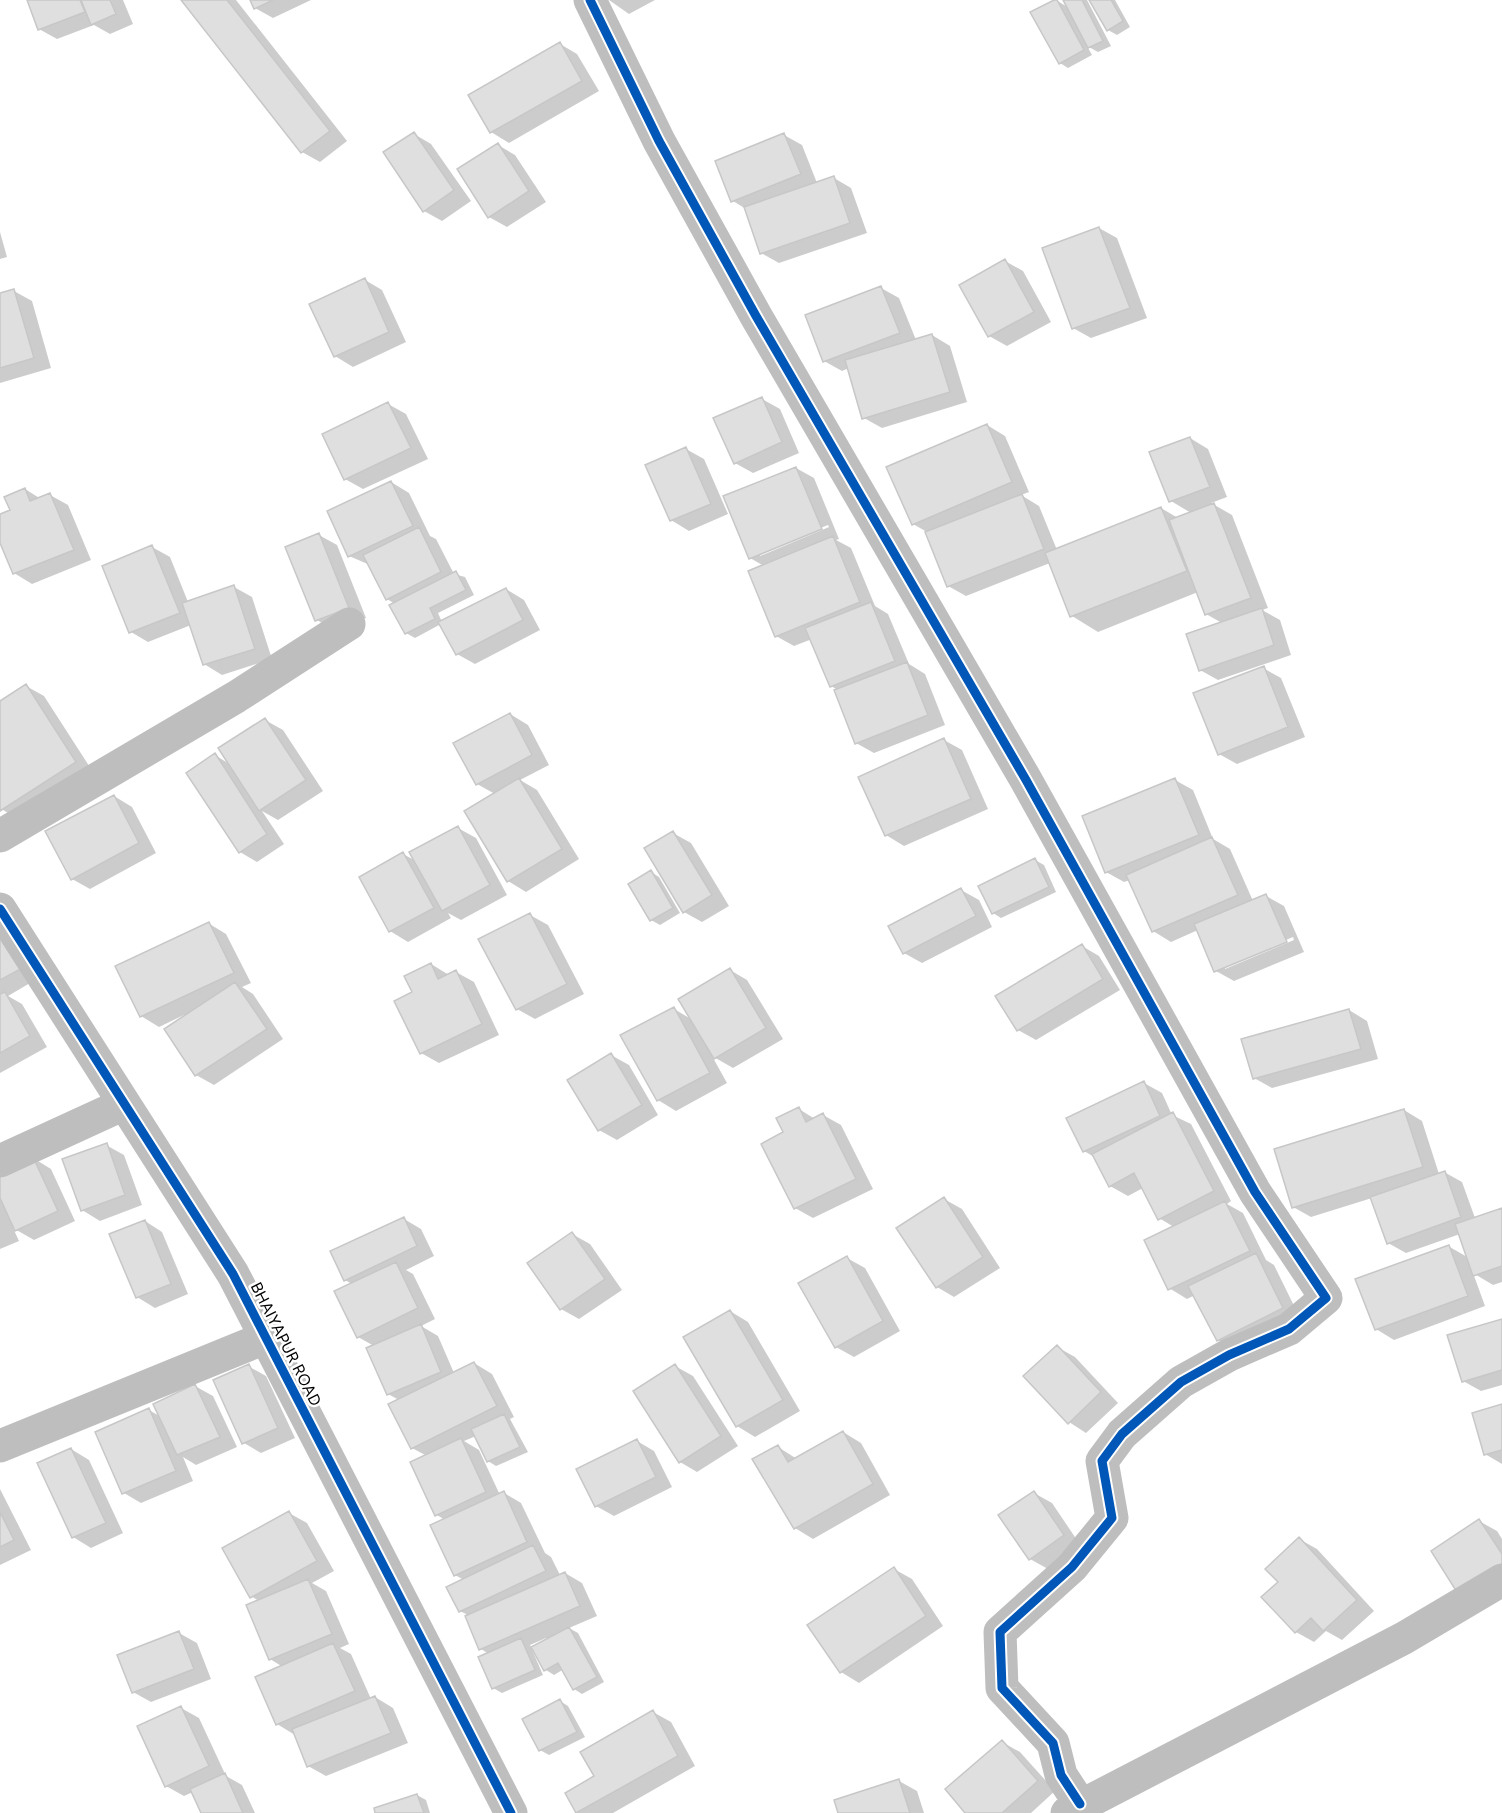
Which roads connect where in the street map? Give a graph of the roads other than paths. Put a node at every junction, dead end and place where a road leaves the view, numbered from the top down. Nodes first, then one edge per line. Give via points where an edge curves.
1 (590, 0) edge
2 (349, 624) dead end
3 (0, 836) edge
4 (0, 909) edge
5 (124, 1104) junction
6 (0, 1161) edge
7 (265, 1338) junction
8 (0, 1446) edge
9 (1502, 1580) edge
10 (1074, 1809) edge
11 (511, 1813) edge

1 - 10 street via 659,141 756,316 1026,780 1255,1192 1326,1298 1289,1329 1229,1355 1181,1382 1122,1434 1102,1461 1112,1518 1072,1567 1000,1632 1002,1688 1053,1743
2 - 3 street via 218,708
4 - 5 street, BHAIYAPUR ROAD
5 - 6 street
5 - 7 street, BHAIYAPUR ROAD via 232,1274
7 - 8 street
7 - 11 street, BHAIYAPUR ROAD
9 - 10 street via 1404,1638

